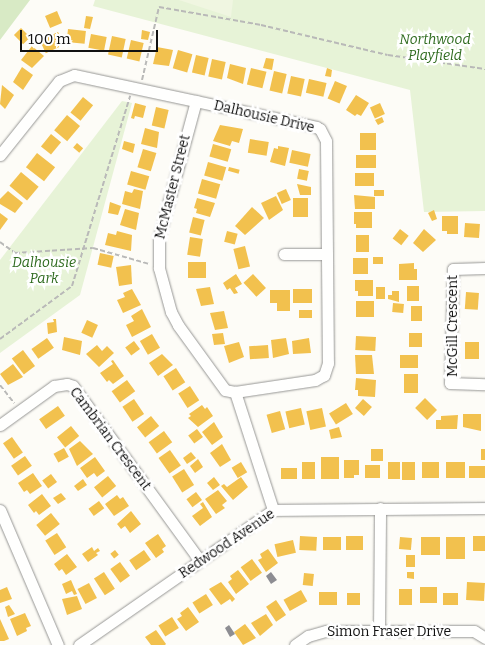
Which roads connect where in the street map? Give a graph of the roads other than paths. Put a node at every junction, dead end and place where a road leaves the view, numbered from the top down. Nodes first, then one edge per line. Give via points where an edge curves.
1 (196, 101) junction
2 (0, 155) edge
3 (284, 254) dead end
4 (327, 254) junction
5 (485, 268) edge
6 (485, 384) edge
7 (235, 392) junction
8 (0, 425) edge
9 (380, 508) junction
10 (485, 508) edge
11 (0, 510) edge
12 (273, 510) junction
13 (200, 561) junction
14 (379, 630) junction
15 (485, 638) edge
16 (58, 645) edge
17 (79, 645) edge
18 (296, 645) edge

1 - 2 street, Dalhousie Drive via 74,75 64,78
1 - 4 street, Dalhousie Drive via 316,127 323,132 326,141
1 - 7 street, McMaster Street via 162,221 159,268 166,297 178,325 221,386
3 - 4 street
4 - 7 street, Dalhousie Drive via 328,364 324,375 315,380
5 - 6 street, McGill Crescent via 453,269 450,383
7 - 12 street
8 - 13 street, Cambrian Crescent via 54,386 73,386
9 - 10 street, Redwood Avenue
9 - 12 street, Redwood Avenue
9 - 14 street
11 - 16 street
12 - 13 street, Redwood Avenue
13 - 17 street, Redwood Avenue
14 - 15 street, Simon Fraser Drive via 474,631
14 - 18 street, Simon Fraser Drive via 326,631 308,636

